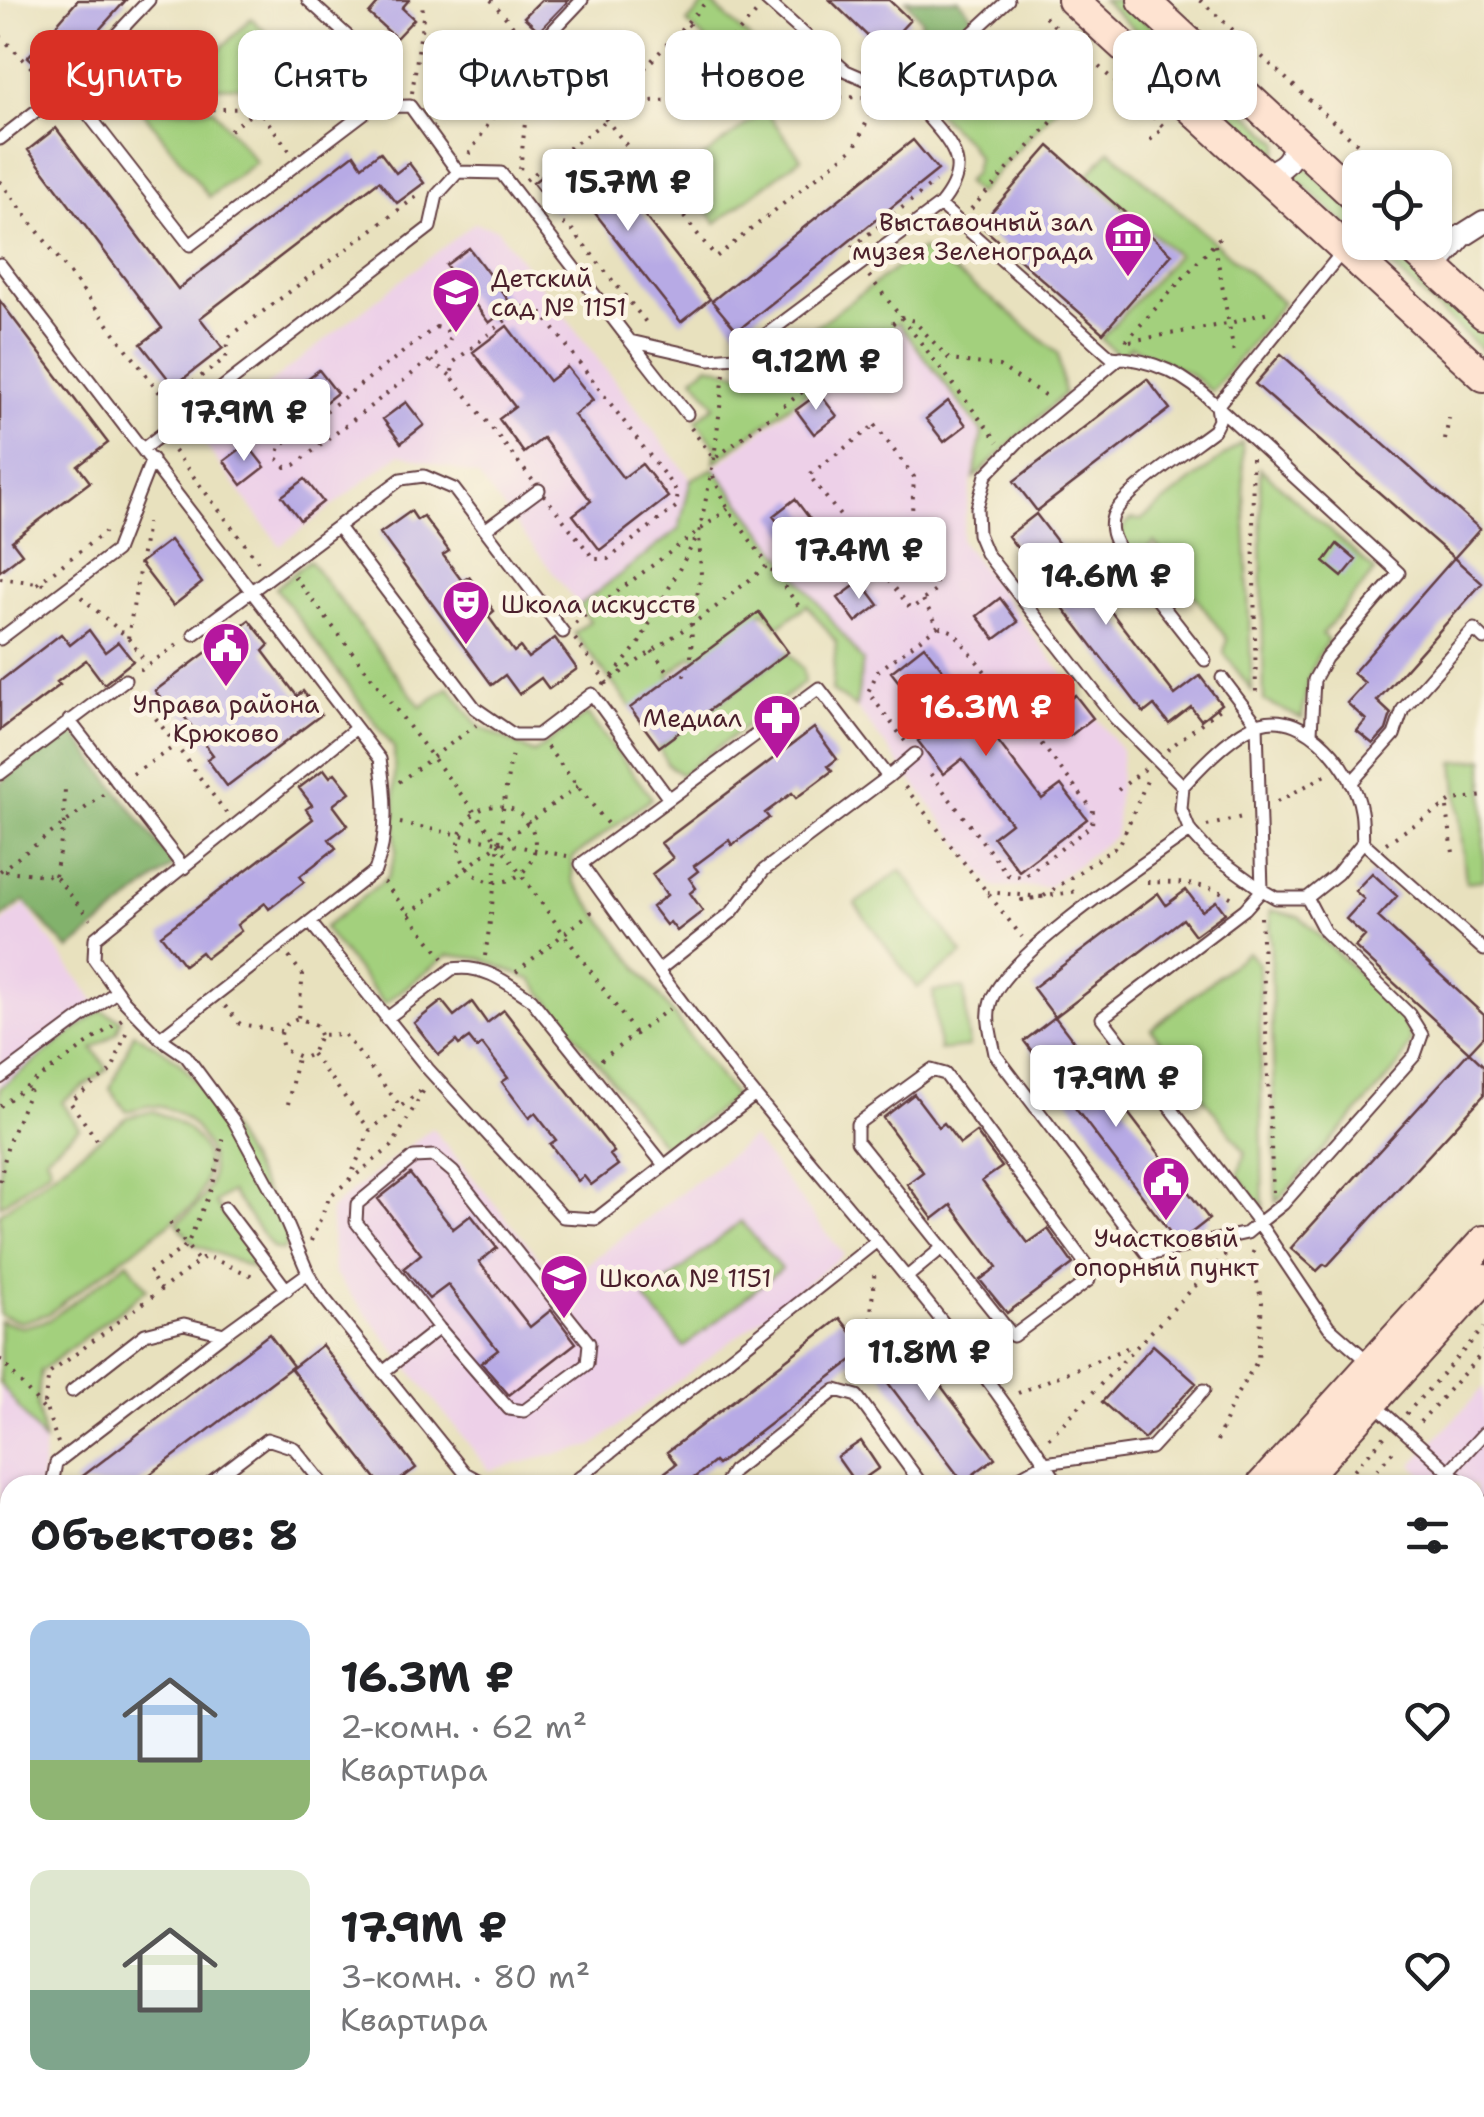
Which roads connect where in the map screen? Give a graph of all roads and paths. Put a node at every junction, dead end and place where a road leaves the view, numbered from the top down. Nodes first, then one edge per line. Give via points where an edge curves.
1 (150, 0) edge
2 (308, 0) edge
3 (422, 0) edge
4 (491, 0) edge
5 (582, 0) edge
6 (708, 0) edge
7 (1008, 0) edge
8 (1073, 0) edge
9 (1142, 0) edge
10 (1200, 0) edge
11 (766, 1) edge
12 (1045, 17) dead end
13 (687, 23) junction
14 (122, 30) edge
15 (341, 30) edge
16 (516, 30) edge
17 (554, 30) edge
18 (695, 30) edge
19 (739, 30) edge
20 (800, 30) edge
21 (976, 30) edge
22 (0, 36) edge
23 (30, 67) edge
24 (645, 68) edge
25 (841, 98) edge
26 (403, 106) edge
27 (410, 106) junction
28 (423, 106) edge
29 (30, 116) edge
30 (93, 120) edge
31 (243, 120) edge
32 (267, 120) edge
33 (354, 120) edge
34 (490, 120) edge
35 (525, 120) edge
36 (607, 120) joint
37 (930, 120) edge
38 (1054, 120) edge
39 (230, 130) dead end
40 (0, 139) edge
41 (1295, 142) junction
42 (1146, 144) dead end
43 (1364, 150) edge
44 (299, 162) junction
45 (458, 172) junction
46 (1266, 174) junction
47 (943, 175) dead end
48 (0, 181) edge
49 (1342, 185) edge
50 (940, 205) junction
51 (554, 220) dead end
52 (959, 221) junction
53 (1484, 222) edge
54 (1224, 234) dead end
55 (1215, 244) junction
56 (1342, 245) edge
57 (851, 248) dead end
58 (1342, 252) edge
59 (1358, 260) edge
60 (1425, 260) edge
61 (0, 264) edge
62 (861, 265) junction
63 (1434, 268) junction
64 (1301, 303) junction
65 (1484, 314) edge
66 (900, 317) junction
67 (1227, 324) junction
68 (664, 330) dead end
69 (630, 340) junction
70 (1125, 342) junction
71 (1116, 357) junction
72 (726, 358) junction
73 (430, 360) junction
74 (1250, 365) junction
75 (451, 376) junction
76 (1484, 376) edge
77 (167, 401) junction
78 (1062, 406) junction
79 (1216, 406) junction
80 (687, 414) joint
81 (180, 418) junction
82 (1449, 418) dead end
83 (1252, 437) junction
84 (1445, 440) dead end
85 (144, 448) junction
86 (174, 451) dead end
87 (1007, 454) junction
88 (152, 459) junction
89 (714, 459) junction
90 (712, 473) junction
91 (539, 490) junction
92 (728, 508) junction
93 (132, 512) junction
94 (147, 521) dead end
95 (338, 527) junction
96 (486, 530) junction
97 (699, 533) junction
98 (287, 566) junction
99 (768, 566) junction
100 (0, 578) edge
101 (37, 584) junction
102 (70, 586) junction
103 (253, 592) junction
104 (923, 600) junction
105 (801, 609) dead end
106 (692, 623) junction
107 (938, 626) junction
108 (563, 632) dead end
109 (194, 634) joint
110 (128, 638) junction
111 (1484, 639) edge
112 (0, 640) edge
113 (652, 651) junction
114 (1205, 660) dead end
115 (147, 664) junction
116 (1222, 678) dead end
117 (126, 680) junction
118 (607, 682) junction
119 (592, 694) junction
120 (1222, 707) dead end
121 (487, 716) junction
122 (69, 720) junction
123 (1257, 724) junction
124 (356, 728) junction
125 (1311, 733) junction
126 (514, 735) junction
127 (538, 735) junction
128 (176, 745) junction
129 (915, 754) junction
130 (432, 758) junction
131 (1157, 758) junction
132 (0, 774) edge
133 (888, 777) junction
134 (118, 783) junction
135 (1351, 783) junction
136 (65, 785) dead end
137 (578, 786) junction
138 (1182, 786) junction
139 (1118, 790) dead end
140 (385, 791) junction
141 (1484, 796) edge
142 (668, 799) junction
143 (1447, 805) junction
144 (502, 806) junction
145 (474, 813) junction
146 (386, 820) junction
147 (529, 822) junction
148 (64, 824) junction
149 (236, 825) junction
150 (1190, 830) junction
151 (459, 837) junction
152 (617, 837) junction
153 (1362, 842) junction
154 (498, 844) junction
155 (535, 850) junction
156 (1374, 852) junction
157 (1453, 853) dead end
158 (587, 860) junction
159 (184, 868) junction
160 (466, 868) junction
161 (0, 871) edge
162 (375, 871) junction
163 (520, 874) junction
164 (55, 876) junction
165 (497, 882) junction
166 (1113, 885) junction
167 (1262, 890) junction
168 (987, 892) junction
169 (1042, 897) junction
170 (1306, 898) junction
171 (606, 900) junction
172 (1245, 909) junction
173 (409, 915) junction
174 (310, 922) junction
175 (1261, 928) junction
176 (101, 933) junction
177 (564, 934) junction
178 (280, 946) junction
179 (1033, 950) junction
180 (1484, 950) edge
181 (452, 969) junction
182 (660, 969) junction
183 (483, 970) junction
184 (504, 981) junction
185 (117, 991) junction
186 (216, 994) junction
187 (682, 999) junction
188 (134, 1011) junction
189 (298, 1018) junction
190 (386, 1019) junction
191 (281, 1031) junction
192 (635, 1033) junction
193 (320, 1034) junction
194 (160, 1038) junction
195 (312, 1054) junction
196 (298, 1057) junction
197 (589, 1069) junction
198 (0, 1078) edge
199 (33, 1082) junction
200 (755, 1095) junction
201 (288, 1104) dead end
202 (0, 1106) edge
203 (401, 1107) junction
204 (228, 1112) junction
205 (370, 1130) junction
206 (97, 1140) dead end
207 (664, 1164) junction
208 (0, 1181) edge
209 (348, 1181) junction
210 (225, 1208) dead end
211 (1272, 1212) junction
212 (170, 1223) dead end
213 (1262, 1226) junction
214 (1247, 1233) junction
215 (877, 1241) junction
216 (1484, 1241) edge
217 (186, 1245) junction
218 (942, 1248) junction
219 (304, 1259) junction
220 (199, 1262) dead end
221 (308, 1273) junction
222 (907, 1276) junction
223 (1484, 1279) edge
224 (161, 1290) dead end
225 (286, 1290) junction
226 (439, 1328) junction
227 (1484, 1328) edge
228 (224, 1334) junction
229 (1138, 1343) junction
230 (1484, 1351) edge
231 (0, 1359) edge
232 (383, 1372) junction
233 (1378, 1383) junction
234 (1204, 1390) dead end
235 (72, 1391) dead end
236 (847, 1393) junction
237 (1002, 1400) junction
238 (48, 1414) dead end
239 (1397, 1424) junction
240 (1484, 1433) edge
241 (1408, 1434) junction
242 (1218, 1440) dead end
243 (1037, 1452) junction
244 (1045, 1463) junction
245 (1449, 1471) junction
246 (54, 1475) edge
247 (220, 1475) edge
248 (316, 1475) edge
249 (467, 1475) edge
250 (583, 1475) edge
251 (730, 1475) edge
252 (915, 1475) edge
253 (1024, 1475) edge
254 (1053, 1475) edge
255 (1273, 1475) edge
256 (1305, 1475) edge
257 (1349, 1475) edge
258 (1371, 1475) edge
259 (1453, 1475) edge

1 - 14 lane
2 - 15 lane
3 - 27 path
4 - 16 path
5 - 17 lane
6 - 13 path
7 - 21 lane
8 - 46 main road
9 - 41 main road
10 - 43 path
11 - 19 path
11 - 20 lane
12 - 42 path via 1164,127
13 - 18 path
13 - 24 path
22 - 23 path
25 - 36 path via 879,97 855,146 716,257
26 - 27 lane
27 - 28 path
27 - 45 lane
29 - 40 lane
30 - 44 lane via 190,244
31 - 39 path
32 - 44 path
33 - 44 lane
34 - 45 path
35 - 36 path via 520,173 525,181
37 - 50 lane via 953,145 959,167
38 - 52 path
41 - 46 street via 1282,168
41 - 49 main road
45 - 69 lane via 501,173
45 - 77 path via 229,337 226,358
45 - 81 lane via 437,195 430,227
46 - 56 main road
47 - 57 path
48 - 77 path
50 - 52 lane
50 - 62 lane
51 - 68 path via 569,226 648,326
52 - 71 lane
53 - 63 street
54 - 55 path
55 - 67 path
55 - 70 path
58 - 64 lane
59 - 76 main road
60 - 63 main road
61 - 85 lane
62 - 66 path
62 - 72 lane
63 - 65 main road
64 - 67 path
64 - 74 lane
66 - 78 path via 914,321 950,360 1000,366
66 - 87 path
66 - 89 path
67 - 70 path
67 - 74 path via 1234,353
69 - 72 lane
69 - 80 lane
70 - 71 path
71 - 78 lane
71 - 79 lane via 1170,370
72 - 89 path
73 - 73 path via 295,465 277,458 280,446 436,327 445,329 448,346
73 - 75 path
74 - 79 lane
75 - 91 path
75 - 91 path via 454,362 522,307 538,308 678,493 676,506 608,559 594,559
77 - 81 path
78 - 87 lane
79 - 83 lane
79 - 114 lane via 1220,420 1214,430 1130,495 1112,522 1121,553
80 - 89 path
81 - 85 lane
82 - 84 path
83 - 123 path
83 - 125 lane via 1399,573 1326,658 1314,680
85 - 88 lane
86 - 98 path via 257,564
87 - 131 lane via 986,475 977,508 986,553 1115,718
88 - 93 lane
88 - 103 lane
89 - 90 path
90 - 92 path
90 - 97 path
91 - 96 lane
92 - 97 path
92 - 99 path
93 - 101 path
93 - 102 lane via 116,551
94 - 110 path
95 - 96 lane via 401,479 424,476 454,489
95 - 98 lane
95 - 121 lane
96 - 108 lane
97 - 106 path via 701,575
97 - 118 path via 639,643
97 - 118 path via 567,628
98 - 103 lane
98 - 130 path
99 - 105 path
99 - 106 path
100 - 101 path
101 - 102 path
102 - 110 path
102 - 112 lane
103 - 109 lane
103 - 124 lane
104 - 104 path via 911,610 809,475 875,426 914,477 910,548 936,581
104 - 107 path
106 - 113 path
106 - 113 path via 684,675 670,675
107 - 129 path via 878,671 868,692
107 - 129 path via 954,632 1093,810 1092,825 1024,877 1008,876
109 - 115 path
110 - 115 path
111 - 135 lane via 1474,629 1403,709 1394,735
113 - 118 path
115 - 117 path
116 - 123 lane
117 - 122 lane
117 - 128 path
118 - 119 path
119 - 127 lane
119 - 142 lane
120 - 131 path
121 - 126 lane
121 - 130 path
122 - 132 lane
122 - 134 lane
123 - 125 lane via 1275,720
123 - 138 lane
123 - 167 lane
124 - 140 lane via 380,759
124 - 149 lane
125 - 135 lane
126 - 127 lane
126 - 144 path
127 - 137 path
128 - 134 path
128 - 149 path
129 - 133 lane
130 - 140 path
130 - 145 path
131 - 138 lane
131 - 139 path
131 - 169 path via 1120,844
133 - 142 lane via 820,688
133 - 168 path via 904,786
133 - 182 lane via 764,870 732,912
134 - 148 path
134 - 159 lane
135 - 153 lane via 1361,808
136 - 148 path
137 - 147 path
137 - 152 path
138 - 150 lane via 1181,810
140 - 146 lane
141 - 143 path
142 - 152 lane
143 - 156 path
143 - 157 path
144 - 145 path
144 - 147 path
144 - 154 path
145 - 151 path
145 - 154 path
146 - 151 path
146 - 162 lane
147 - 154 path
147 - 155 path
148 - 161 path
148 - 164 path
149 - 159 lane
150 - 166 lane
150 - 167 lane
151 - 154 path
151 - 160 path
152 - 158 lane
153 - 156 lane
153 - 170 lane
154 - 155 path
154 - 160 path
154 - 163 path
154 - 165 path
155 - 158 path
155 - 163 path
156 - 180 lane
158 - 171 lane via 581,864
159 - 176 lane
160 - 165 path
160 - 173 path
161 - 164 path
162 - 173 path
162 - 174 lane
163 - 165 path
163 - 177 path
164 - 176 path
165 - 183 path
166 - 169 path via 1022,900
166 - 172 path via 1193,884 1222,891
166 - 179 lane
167 - 170 lane via 1276,898
167 - 172 lane
167 - 175 path
168 - 169 path
168 - 179 path
170 - 211 lane via 1325,932 1410,1014 1422,1035 1416,1055
171 - 177 path
171 - 182 lane
172 - 175 path
172 - 213 lane via 1102,1018
173 - 181 path
174 - 178 lane
174 - 190 lane
175 - 211 path
176 - 185 lane via 94,959
177 - 184 path
177 - 192 path
178 - 186 lane
178 - 189 path via 303,975
179 - 214 lane via 1000,980 990,1003 995,1054 1148,1255
181 - 183 lane
181 - 190 lane
182 - 187 lane
183 - 184 lane
184 - 197 lane via 530,999
185 - 188 lane
185 - 198 lane
186 - 191 path via 240,1024
186 - 194 lane
187 - 192 path
187 - 200 lane
188 - 194 lane
188 - 199 path
188 - 206 path via 112,1070 70,1102
189 - 191 path
189 - 193 path
190 - 207 lane via 563,1216 596,1219
191 - 196 path via 284,1050
192 - 197 path
193 - 195 path
193 - 203 path via 344,1034
194 - 204 lane via 186,1056
195 - 196 path
195 - 205 path
196 - 201 path
197 - 207 lane
199 - 202 path
199 - 208 path
200 - 207 lane
200 - 215 lane
203 - 205 path
203 - 209 path via 426,1086 392,1146
204 - 217 path via 213,1184
204 - 219 lane
205 - 209 path
209 - 219 path via 330,1196
210 - 225 lane
211 - 213 lane
212 - 217 path
213 - 214 lane
213 - 233 lane via 1329,1327
213 - 242 path via 1251,1257 1262,1302 1258,1360
214 - 229 path
215 - 222 lane
215 - 236 path via 869,1336
215 - 250 lane
216 - 233 main road
217 - 220 path
217 - 224 path via 149,1273
218 - 218 lane via 857,1141 858,1124 932,1070 945,1074 1090,1270 1088,1280 1013,1336
218 - 222 lane
219 - 221 lane
221 - 225 lane
221 - 232 lane
222 - 237 lane
223 - 233 main road
225 - 228 lane
226 - 226 lane via 356,1222 357,1204 414,1157 434,1156 453,1172 589,1343 587,1364 524,1411 510,1409
226 - 232 lane
227 - 239 path
228 - 235 lane via 184,1324 145,1334
228 - 246 lane via 56,1463
229 - 237 path
229 - 243 path
230 - 241 path
231 - 238 path
232 - 249 lane
233 - 239 lane
233 - 255 main road
233 - 256 main road
234 - 244 lane via 1151,1448
236 - 251 lane via 836,1390
236 - 252 lane via 857,1396
237 - 243 lane
239 - 241 lane
239 - 257 path
240 - 245 lane
241 - 245 lane
241 - 258 path
243 - 244 lane
244 - 253 lane
244 - 254 lane
245 - 259 lane
247 - 248 lane via 266,1440 294,1448

